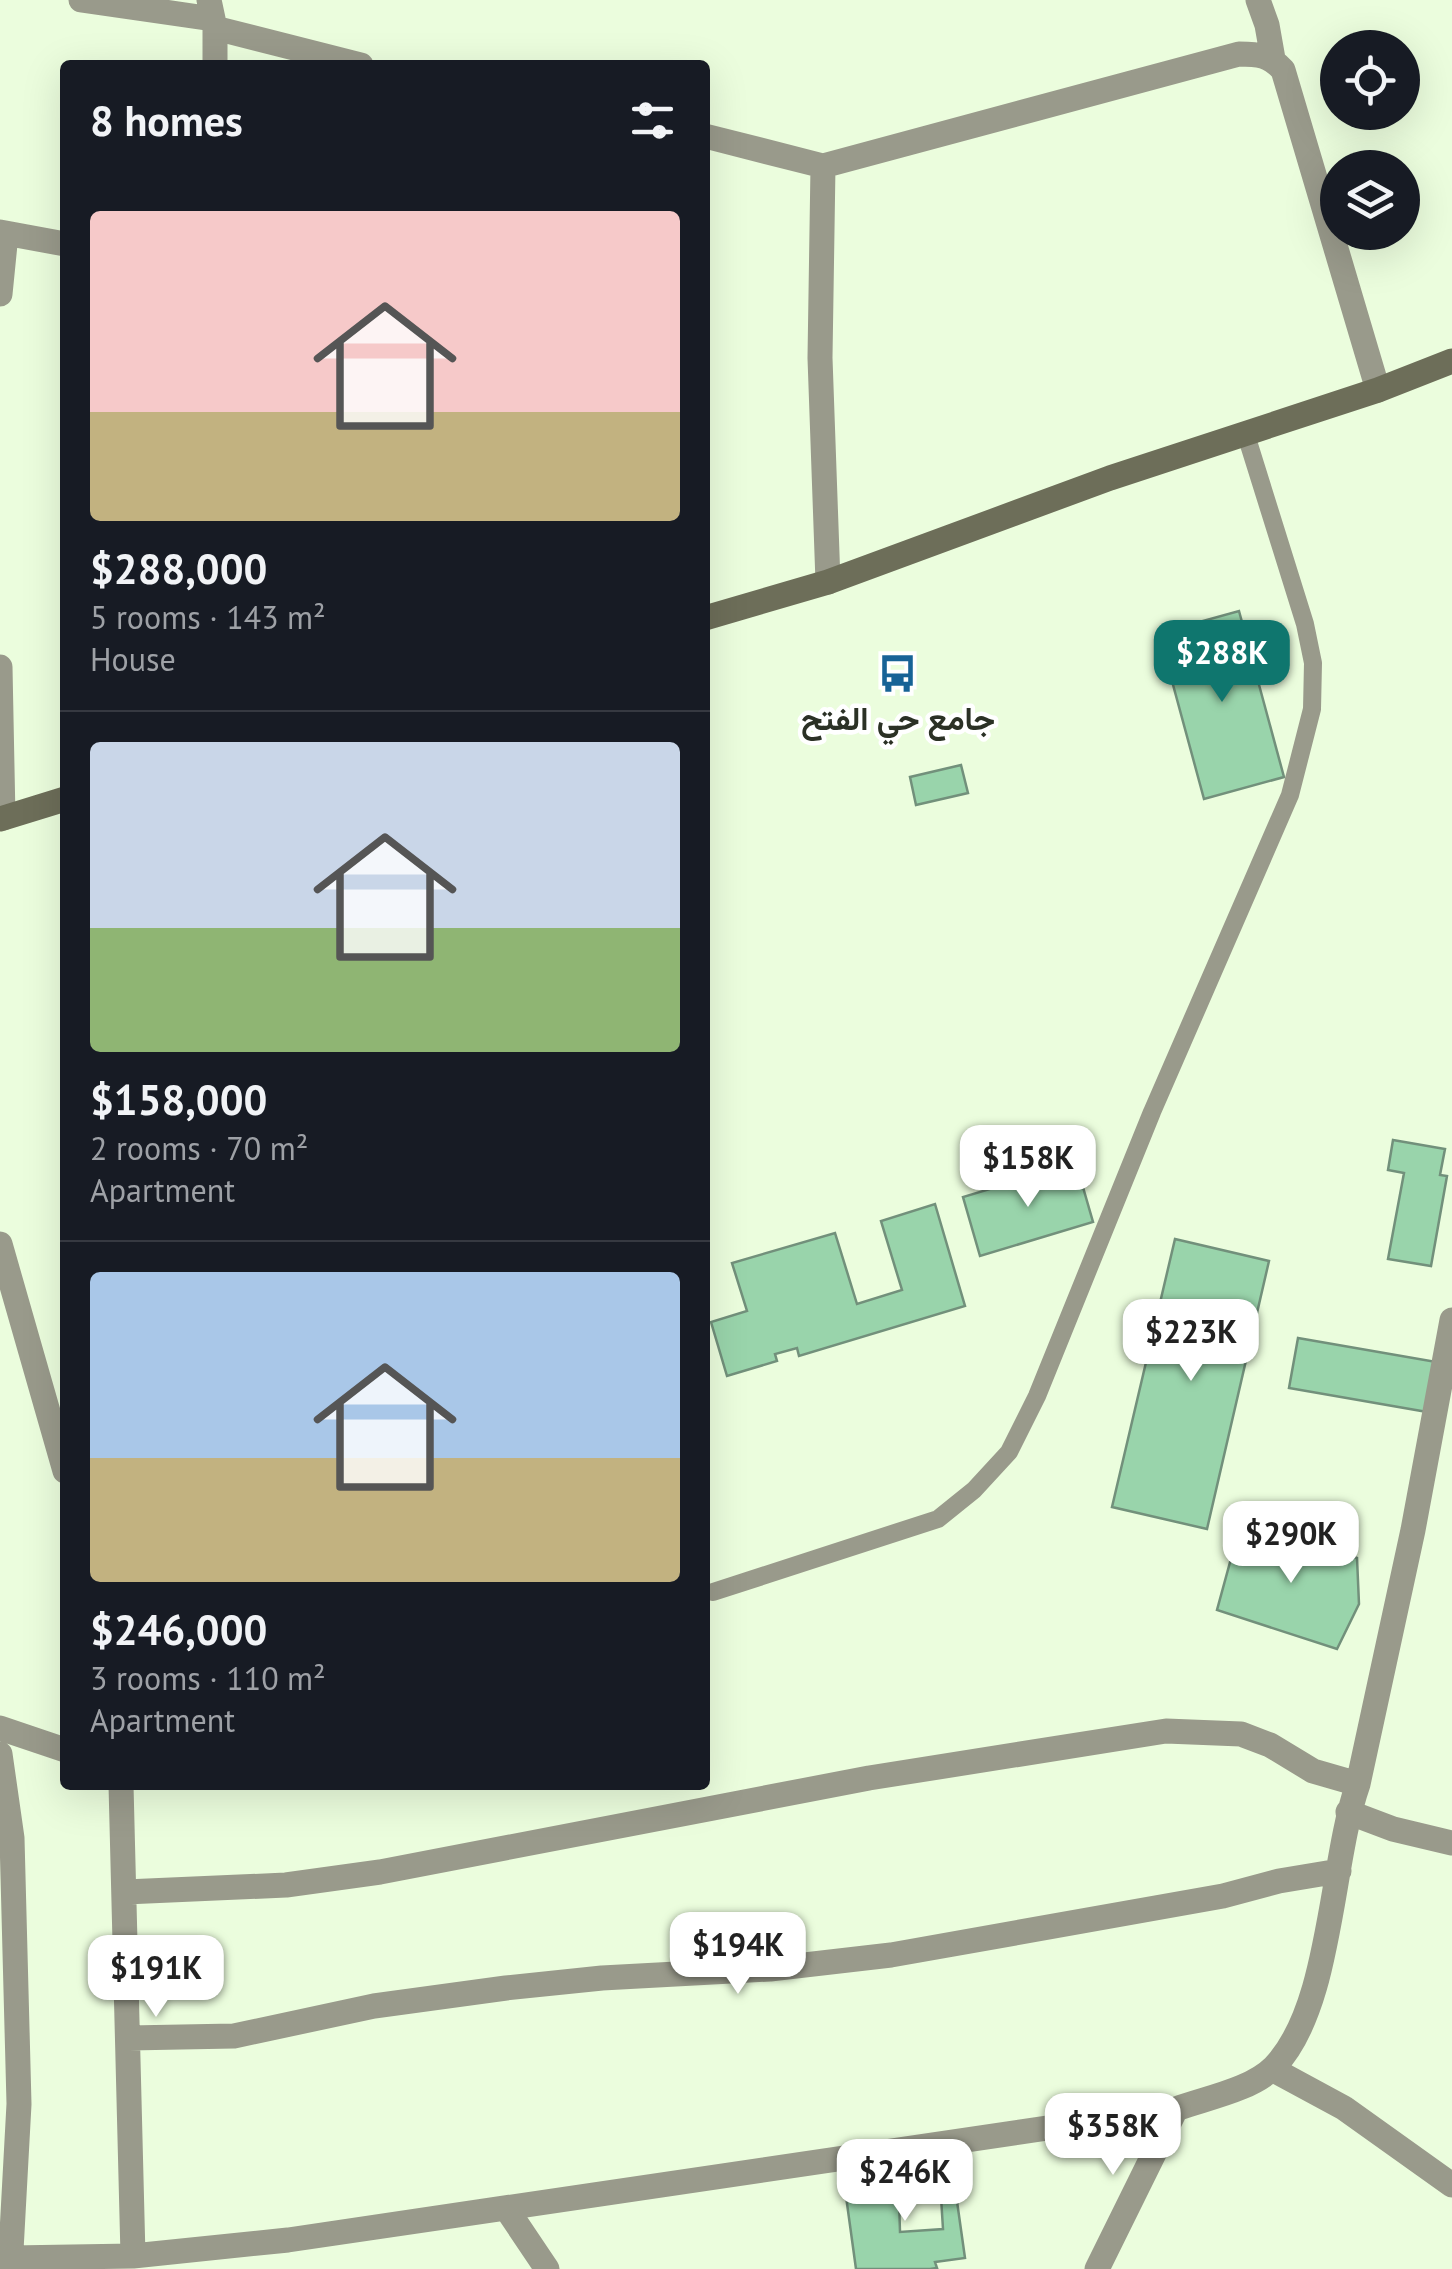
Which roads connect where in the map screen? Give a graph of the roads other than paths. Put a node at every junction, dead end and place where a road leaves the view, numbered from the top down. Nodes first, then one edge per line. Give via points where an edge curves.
1 (81, 0) edge
2 (1258, 0) edge
3 (212, 16) edge
4 (1273, 59) junction
5 (215, 60) edge
6 (346, 60) edge
7 (710, 137) edge
8 (823, 166) junction
9 (3, 233) edge
10 (60, 243) edge
11 (0, 294) edge
12 (1452, 360) edge
13 (1378, 390) junction
14 (1246, 435) junction
15 (828, 582) junction
16 (710, 617) edge
17 (0, 667) edge
18 (60, 801) edge
19 (1, 818) edge
20 (0, 1244) edge
21 (1452, 1320) edge
22 (60, 1454) edge
23 (714, 1592) dead end
24 (0, 1728) edge
25 (60, 1748) edge
26 (0, 1754) edge
27 (1358, 1784) junction
28 (121, 1790) edge
29 (1348, 1812) junction
30 (1452, 1843) edge
31 (1338, 1871) junction
32 (125, 1892) junction
33 (130, 2038) junction
34 (1272, 2069) junction
35 (9, 2106) edge
36 (1176, 2109) junction
37 (1452, 2185) edge
38 (506, 2208) junction
39 (133, 2256) junction
40 (10, 2264) edge
41 (547, 2269) edge
42 (1097, 2269) edge

1 - 3 street
2 - 4 street
3 - 5 street
3 - 6 street
4 - 8 street via 1239,54
4 - 13 street via 1283,70
7 - 8 street
8 - 15 street via 820,358
9 - 10 street
9 - 11 street
12 - 13 main road
13 - 14 main road
14 - 15 main road
14 - 23 lane via 1305,624 1312,709 1290,795 1037,1396 1009,1452 938,1519
15 - 16 main road
17 - 19 street
18 - 19 main road
20 - 22 street
21 - 27 street
24 - 25 street
26 - 35 street via 12,1838
27 - 29 street
27 - 32 street via 1313,1771 1241,1734 1166,1732 868,1778 380,1872 286,1885
28 - 32 street
29 - 30 street
29 - 31 street
31 - 33 street via 891,1955 506,1988 374,2006 234,2036
31 - 34 street via 1304,2026
32 - 33 street
33 - 39 street
34 - 36 street
34 - 37 street via 1344,2108
35 - 40 street
36 - 38 street
36 - 42 street
38 - 39 street
38 - 41 street
39 - 40 street

